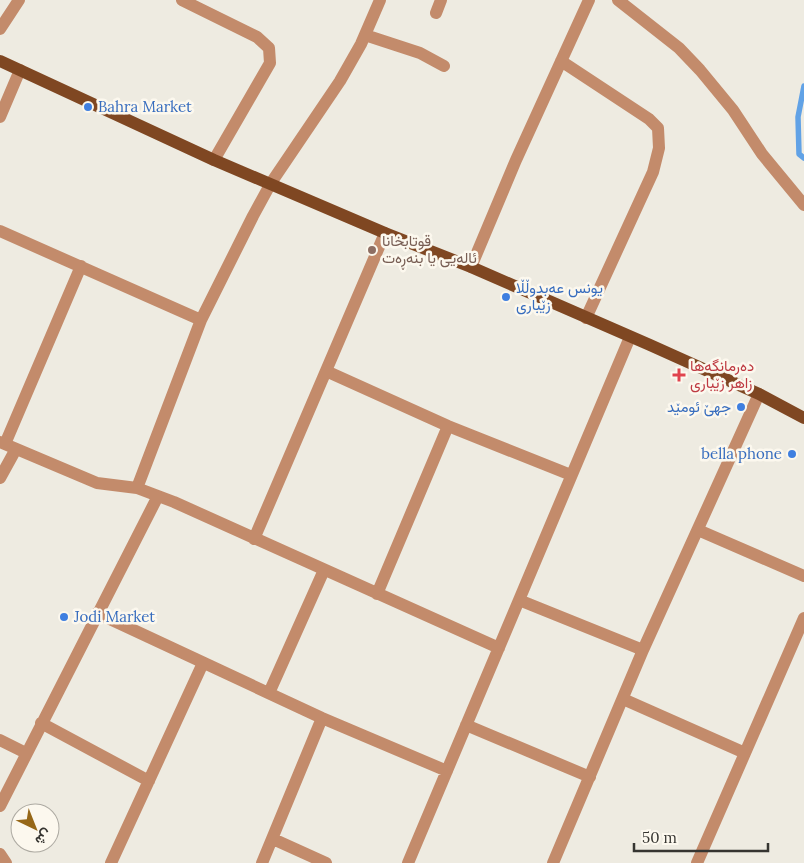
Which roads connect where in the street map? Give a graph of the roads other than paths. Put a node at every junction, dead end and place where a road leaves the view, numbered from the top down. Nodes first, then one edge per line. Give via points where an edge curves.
1 (19, 0) edge
2 (182, 0) edge
3 (380, 0) edge
4 (441, 0) edge
5 (589, 0) edge
6 (618, 0) edge
7 (436, 13) dead end
8 (0, 29) edge
9 (365, 35) junction
10 (0, 61) edge
11 (561, 61) junction
12 (444, 66) dead end
13 (20, 70) junction
14 (0, 116) edge
15 (214, 160) junction
16 (271, 183) junction
17 (804, 205) edge
18 (0, 231) edge
19 (385, 233) junction
20 (81, 266) junction
21 (470, 268) junction
22 (586, 318) junction
23 (201, 320) junction
24 (630, 337) junction
25 (326, 371) junction
26 (759, 394) junction
27 (804, 418) edge
28 (448, 426) junction
29 (7, 445) edge
30 (572, 475) junction
31 (0, 478) edge
32 (137, 488) junction
33 (158, 496) junction
34 (698, 530) junction
35 (254, 539) junction
36 (324, 570) junction
37 (804, 576) edge
38 (377, 594) junction
39 (519, 600) junction
40 (97, 613) junction
41 (804, 618) edge
42 (499, 648) junction
43 (643, 650) junction
44 (203, 663) junction
45 (268, 693) junction
46 (622, 699) junction
47 (322, 718) junction
48 (41, 723) junction
49 (466, 725) junction
50 (0, 740) edge
51 (26, 753) junction
52 (745, 754) junction
53 (447, 771) junction
54 (590, 778) junction
55 (149, 780) junction
56 (0, 806) edge
57 (273, 839) junction
58 (0, 854) edge
59 (6, 863) edge
60 (111, 863) edge
61 (262, 863) edge
62 (326, 863) edge
63 (408, 863) edge
64 (553, 863) edge
65 (697, 863) edge

1 - 8 street
2 - 15 street via 257,37 269,48 270,63
3 - 9 street
4 - 7 street
5 - 11 street
6 - 17 street via 679,48 700,70
9 - 12 street
9 - 16 street via 340,81
10 - 13 main road
11 - 21 street
11 - 22 street via 658,128 659,148 653,172
13 - 14 street
13 - 15 main road
15 - 16 main road
16 - 19 main road
16 - 23 street
18 - 20 street
19 - 21 main road
19 - 25 street
20 - 23 street
20 - 29 street
21 - 22 main road
22 - 24 main road
23 - 32 street
24 - 26 main road
24 - 30 street
25 - 28 street
25 - 35 street
26 - 27 main road
26 - 34 street
28 - 30 street
28 - 38 street
29 - 31 street
29 - 32 street via 97,482
30 - 39 street
32 - 33 street
33 - 35 street
33 - 40 street
34 - 37 street
34 - 43 street
35 - 36 street
36 - 38 street
36 - 45 street
38 - 42 street
39 - 42 street
39 - 43 street
40 - 44 street
40 - 48 street
41 - 52 street
42 - 49 street
43 - 46 street
44 - 45 street
44 - 55 street
45 - 47 street
46 - 52 street
46 - 54 street
47 - 53 street
47 - 57 street
48 - 51 street
48 - 55 street
49 - 53 street
49 - 54 street
50 - 51 street
51 - 56 street
52 - 65 street
53 - 63 street
54 - 64 street
55 - 60 street
57 - 61 street
57 - 62 street
58 - 59 street

